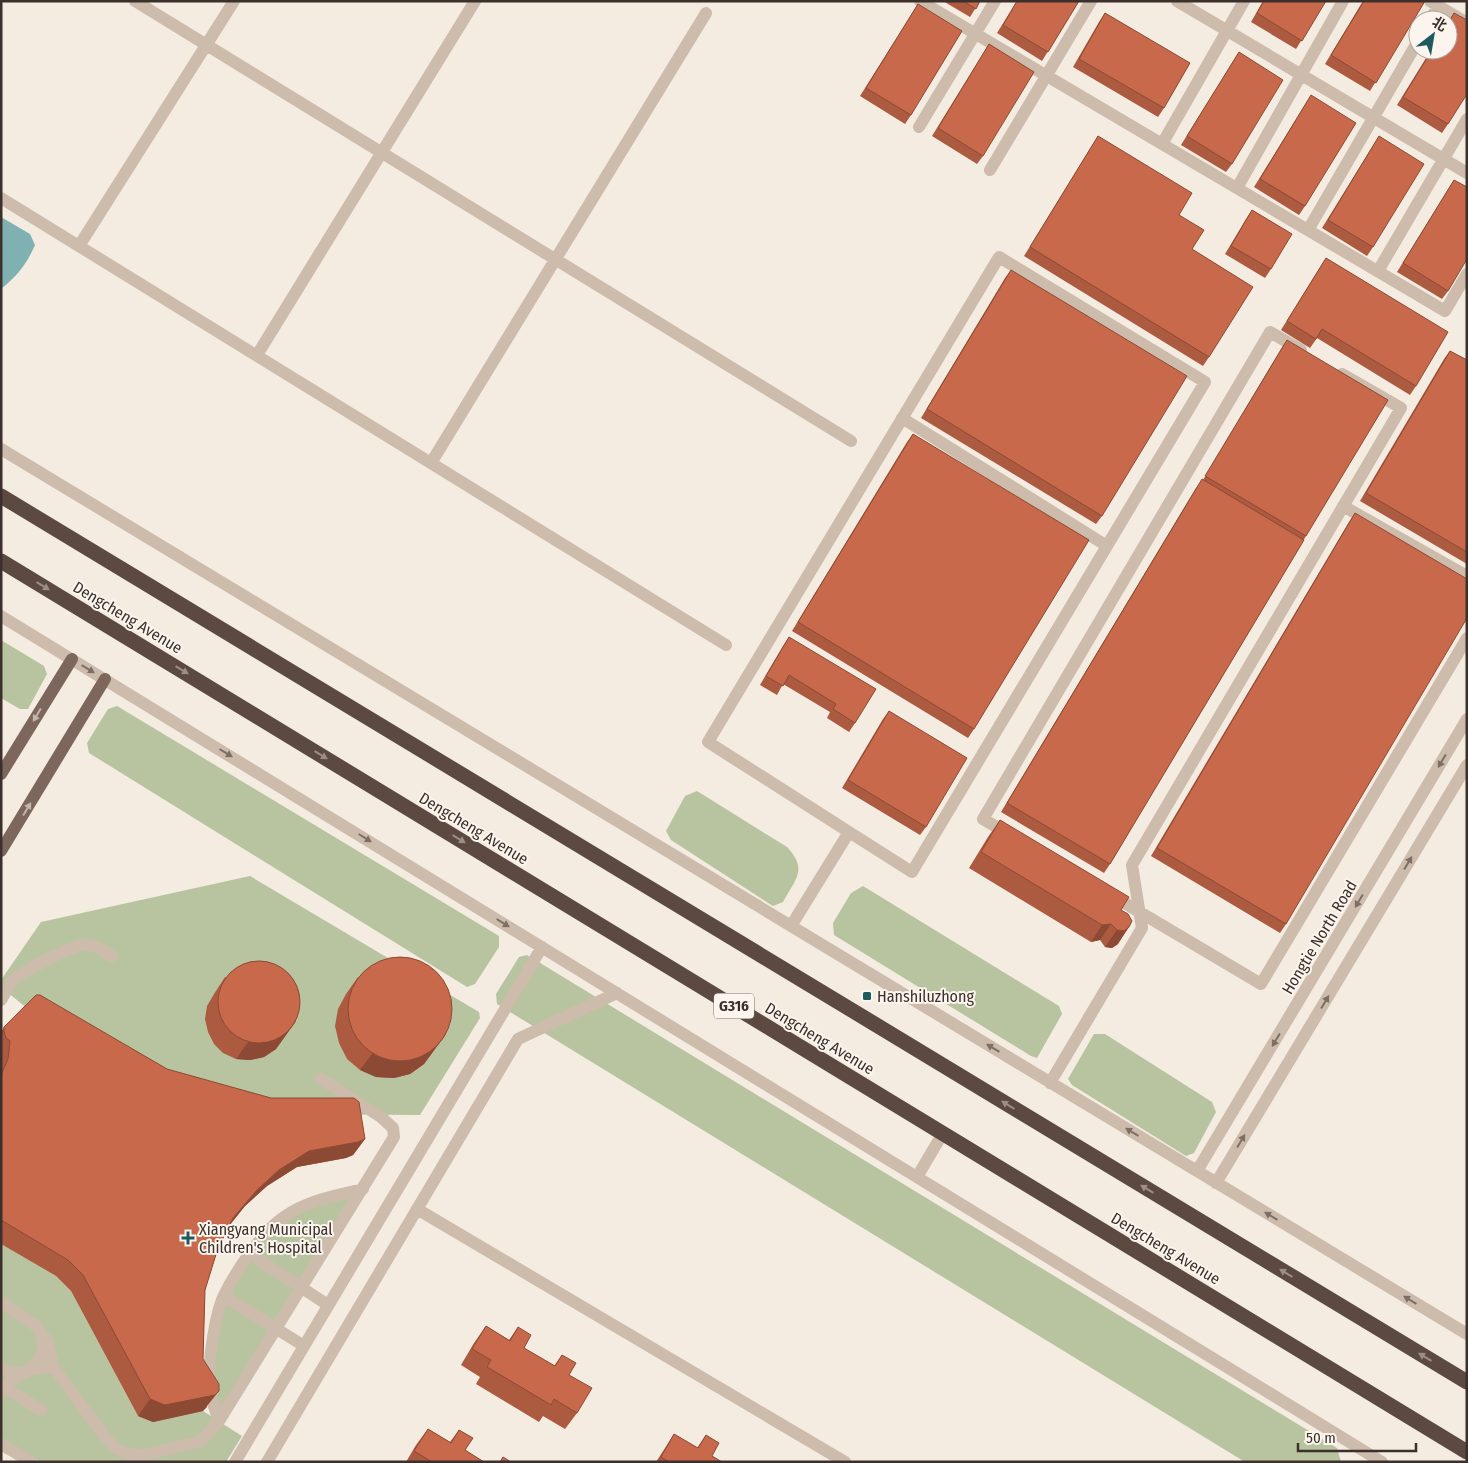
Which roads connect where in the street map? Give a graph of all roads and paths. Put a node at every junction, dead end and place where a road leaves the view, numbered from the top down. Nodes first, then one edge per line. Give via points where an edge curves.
1 (135, 1) edge
2 (234, 1) edge
3 (474, 1) edge
4 (920, 1) edge
5 (995, 1) edge
6 (1091, 1) edge
7 (1177, 1) edge
8 (1244, 1) edge
9 (1343, 1) edge
10 (1434, 4) edge
11 (706, 13) dead end
12 (1467, 23) edge
13 (1227, 31) junction
14 (975, 34) junction
15 (207, 46) junction
16 (1408, 58) edge
17 (1301, 74) junction
18 (1046, 76) junction
19 (1374, 118) junction
20 (1467, 119) edge
21 (918, 127) dead end
22 (1162, 144) junction
23 (381, 152) junction
24 (1443, 159) junction
25 (990, 170) dead end
26 (1467, 173) edge
27 (1236, 188) junction
28 (1, 198) edge
29 (1308, 230) junction
30 (80, 246) junction
31 (556, 260) junction
32 (1378, 271) junction
33 (1467, 274) edge
34 (256, 355) junction
35 (1311, 356) edge
36 (1328, 365) edge
37 (902, 418) junction
38 (851, 441) dead end
39 (1, 449) edge
40 (432, 463) junction
41 (1, 496) edge
42 (1344, 506) junction
43 (1107, 546) junction
44 (1, 560) edge
45 (1467, 576) edge
46 (1, 616) edge
47 (1467, 638) edge
48 (726, 645) dead end
49 (72, 659) junction
50 (105, 679) junction
51 (1467, 719) edge
52 (1467, 765) edge
53 (1, 774) edge
54 (849, 832) junction
55 (1024, 843) edge
56 (1, 850) edge
57 (1098, 888) edge
58 (1140, 912) junction
59 (791, 926) junction
60 (542, 947) junction
61 (112, 956) dead end
62 (617, 993) junction
63 (1, 1000) edge
64 (320, 1079) dead end
65 (1050, 1083) junction
66 (943, 1133) junction
67 (1198, 1172) junction
68 (917, 1177) junction
69 (1216, 1183) junction
70 (363, 1189) junction
71 (417, 1209) junction
72 (250, 1254) junction
73 (302, 1288) junction
74 (224, 1296) junction
75 (1, 1302) edge
76 (328, 1305) junction
77 (276, 1329) junction
78 (40, 1331) junction
79 (1467, 1334) edge
80 (304, 1346) junction
81 (54, 1368) junction
82 (1, 1369) edge
83 (22, 1374) junction
84 (1467, 1382) edge
85 (2, 1388) edge
86 (41, 1410) dead end
87 (219, 1422) junction
88 (1, 1444) edge
89 (1467, 1452) edge
90 (31, 1462) edge
91 (234, 1462) edge
92 (267, 1462) edge
93 (845, 1462) edge
94 (1382, 1462) edge

1 - 15 street
2 - 15 street
3 - 23 street
4 - 14 street
5 - 14 street
6 - 18 street
7 - 13 street
8 - 13 street
9 - 17 street
10 - 12 street
11 - 31 street
13 - 17 street
13 - 22 street
14 - 18 street
14 - 21 street
15 - 23 street
15 - 30 street
16 - 19 street
17 - 19 street
17 - 27 street
18 - 22 street
18 - 25 street
19 - 24 street
19 - 29 street
20 - 24 street
22 - 27 street
23 - 31 street
23 - 34 street
24 - 26 street
24 - 32 street
27 - 29 street
28 - 30 street
29 - 32 street
30 - 34 street
31 - 38 street
31 - 40 street
32 - 33 street via 1445,311
34 - 40 street
35 - 55 street via 1270,332 983,819
36 - 42 street via 1401,408
37 - 43 street
37 - 43 street via 998,257 1204,382
37 - 54 street via 708,742
39 - 59 street
40 - 48 street
84 -> 41 highway
42 - 45 street
42 - 58 street via 1132,866
43 - 54 street via 912,872
44 -> 66 highway, Dengcheng Avenue / G316
46 - 49 street
47 - 58 street via 1261,984
49 -> 50 street
49 -> 53 main road
56 -> 50 main road
50 -> 60 street
51 -> 67 street, Hongtie North Road
69 -> 52 street
54 - 59 street
57 - 58 street
58 - 65 street via 1142,928
65 -> 59 street
60 - 62 street
60 - 76 street
61 - 63 street via 98,947 84,944 37,965 14,980
62 - 68 street
62 - 71 street via 518,1039
64 - 70 street via 382,1117 393,1128 394,1137
67 -> 65 street
66 - 68 street
66 - 89 highway, Dengcheng Avenue / G316
67 - 69 street
68 - 94 street
79 -> 69 street
70 - 72 street via 314,1201 283,1217
70 - 73 street
71 - 92 street
71 - 93 street
72 - 73 street
72 - 74 street
73 - 76 street
73 - 77 street
74 - 77 street
74 - 87 street via 209,1363 210,1392
75 - 78 street
76 - 80 street
77 - 80 street
77 - 87 street
78 - 81 street via 48,1342
78 - 83 street via 44,1347 42,1357
80 - 91 street
81 - 83 street via 45,1366
81 - 87 street via 105,1436 117,1449 128,1454 144,1455 201,1441
82 - 83 street
83 - 85 street
85 - 86 street
88 - 90 street

